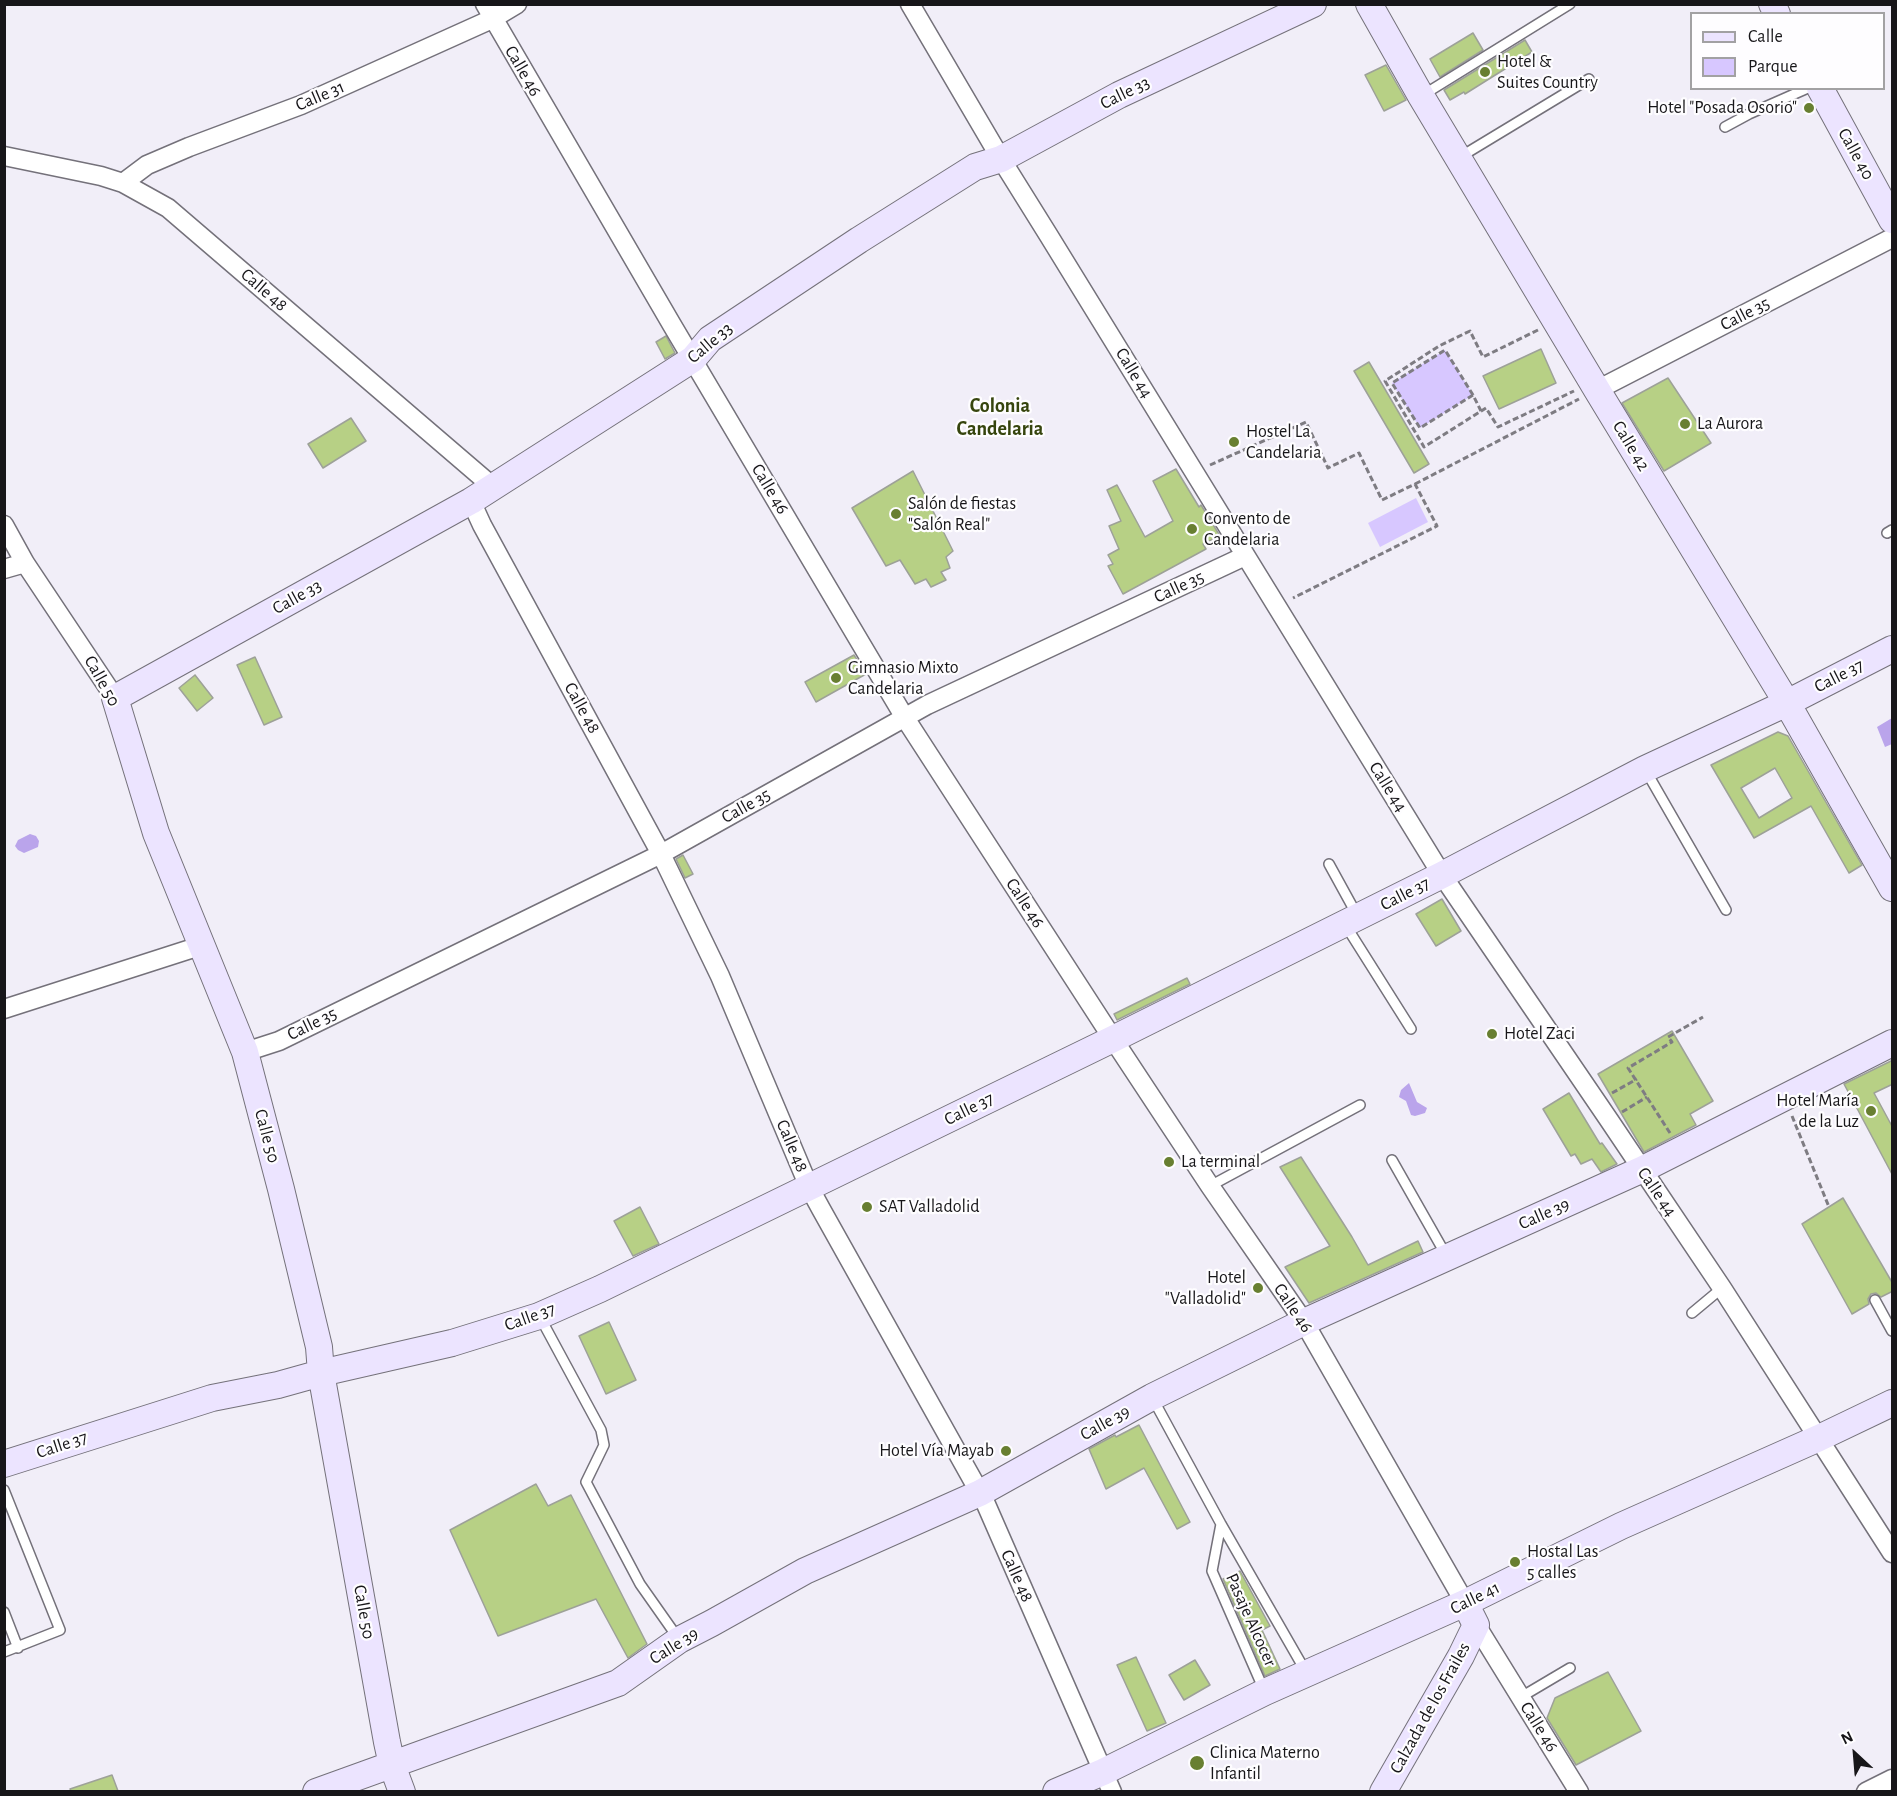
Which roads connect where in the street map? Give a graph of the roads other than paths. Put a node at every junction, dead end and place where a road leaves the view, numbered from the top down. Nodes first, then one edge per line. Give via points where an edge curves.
1 (516, 4) edge
2 (910, 4) edge
3 (1313, 4) edge
4 (1369, 4) edge
5 (1570, 4) edge
6 (489, 12) edge
7 (1589, 79) dead end
8 (1803, 90) edge
9 (1821, 90) edge
10 (1421, 96) junction
11 (1725, 127) dead end
12 (4, 156) edge
13 (1458, 158) junction
14 (1001, 159) junction
15 (123, 183) junction
16 (1893, 220) edge
17 (1893, 238) edge
18 (693, 359) junction
19 (1586, 390) junction
20 (492, 486) junction
21 (471, 501) junction
22 (4, 525) edge
23 (1245, 556) junction
24 (25, 563) junction
25 (4, 569) edge
26 (1893, 649) edge
27 (115, 698) junction
28 (1787, 703) junction
29 (905, 718) junction
30 (1645, 769) junction
31 (661, 854) junction
32 (1329, 864) dead end
33 (1442, 875) junction
34 (1893, 888) edge
35 (1726, 910) dead end
36 (1352, 920) junction
37 (203, 945) junction
38 (4, 1009) edge
39 (1412, 1029) dead end
40 (1113, 1039) junction
41 (1893, 1043) edge
42 (245, 1052) junction
43 (1360, 1106) dead end
44 (1392, 1160) dead end
45 (1643, 1169) junction
46 (1210, 1186) junction
47 (810, 1187) junction
48 (1447, 1257) junction
49 (1722, 1288) junction
50 (1875, 1300) dead end
51 (1692, 1312) dead end
52 (539, 1316) junction
53 (1304, 1322) junction
54 (1893, 1331) edge
55 (321, 1373) junction
56 (1152, 1397) junction
57 (1893, 1403) edge
58 (1820, 1438) junction
59 (4, 1464) edge
60 (4, 1490) edge
61 (980, 1493) junction
62 (8, 1508) edge
63 (1221, 1524) junction
64 (1893, 1553) edge
65 (4, 1612) edge
66 (1471, 1614) junction
67 (679, 1640) junction
68 (18, 1648) junction
69 (4, 1652) edge
70 (1570, 1668) dead end
71 (1307, 1674) junction
72 (1265, 1692) junction
73 (1521, 1697) junction
74 (392, 1765) junction
75 (1893, 1779) edge
76 (1107, 1781) edge
77 (316, 1791) edge
78 (402, 1791) edge
79 (1056, 1791) edge
80 (1383, 1791) edge
81 (1579, 1791) edge
82 (1866, 1791) edge

1 - 6 street, Calle 31
2 - 14 street, Calle 44
3 - 14 street, Calle 33 via 1119,95
4 - 10 street, Calle 42
5 - 10 lane
6 - 15 street, Calle 31 via 301,105 147,165
6 - 18 street, Calle 46
7 - 13 lane
8 - 11 lane
9 - 16 street, Calle 40
10 - 13 street, Calle 42
12 - 15 street, Calle 48
13 - 19 street, Calle 42
14 - 18 street, Calle 33 via 975,167 858,240 710,339
14 - 23 street, Calle 44
15 - 20 street, Calle 48 via 168,208
17 - 19 street, Calle 35
18 - 20 street, Calle 33
18 - 29 street, Calle 46
19 - 28 street, Calle 42
20 - 21 street, Calle 33
21 - 27 street, Calle 33
21 - 31 street, Calle 48
22 - 24 street, Calle 50
23 - 29 street, Calle 35
23 - 33 street, Calle 44
24 - 25 street
24 - 27 street, Calle 50
26 - 28 street, Calle 37
27 - 37 street, Calle 50 via 156,833
28 - 30 street, Calle 37
28 - 34 street, Calle 42
29 - 31 street, Calle 35
29 - 40 street, Calle 46
30 - 33 street, Calle 37
30 - 35 lane
31 - 42 street, Calle 35 via 279,1041
31 - 47 street, Calle 48 via 720,976
32 - 36 lane
33 - 36 street, Calle 37
33 - 45 street, Calle 44
36 - 39 lane
36 - 40 street, Calle 37
37 - 38 street
37 - 42 street, Calle 50
40 - 46 street, Calle 46
40 - 47 street, Calle 37
41 - 45 street, Calle 39
42 - 55 street, Calle 50 via 319,1347
43 - 46 lane
44 - 48 lane
45 - 48 street, Calle 39
45 - 49 street, Calle 44
46 - 53 street, Calle 46
47 - 52 street, Calle 37
47 - 61 street, Calle 48
48 - 53 street, Calle 39
49 - 51 lane
49 - 58 street, Calle 44
50 - 54 lane
52 - 55 street, Calle 37 via 452,1343
52 - 67 lane via 601,1430 604,1445 586,1482 640,1584
53 - 56 street, Calle 39
53 - 66 street, Calle 46
55 - 59 street, Calle 37 via 212,1398
55 - 74 street, Calle 50
56 - 61 street, Calle 39
56 - 63 lane, Pasaje Alcocer
57 - 58 street, Calle 41
58 - 64 street, Calle 44
58 - 66 street, Calle 41 via 1621,1526
60 - 62 lane
61 - 67 street, Calle 39 via 805,1571
61 - 76 street, Calle 48
62 - 68 lane via 60,1630
63 - 71 lane, Pasaje Alcocer
63 - 72 lane, Pasaje Alcocer via 1212,1571
65 - 68 lane
66 - 71 street, Calle 41
66 - 73 street, Calle 46
66 - 80 street, Calzada de los Frailes via 1461,1656
67 - 74 street, Calle 39 via 618,1683
68 - 69 lane
70 - 73 lane
71 - 72 street, Calle 41
72 - 76 street, Calle 41
73 - 81 street, Calle 46
74 - 77 street, Calle 39
74 - 78 street, Calle 50
75 - 82 street
76 - 79 street, Calle 41

